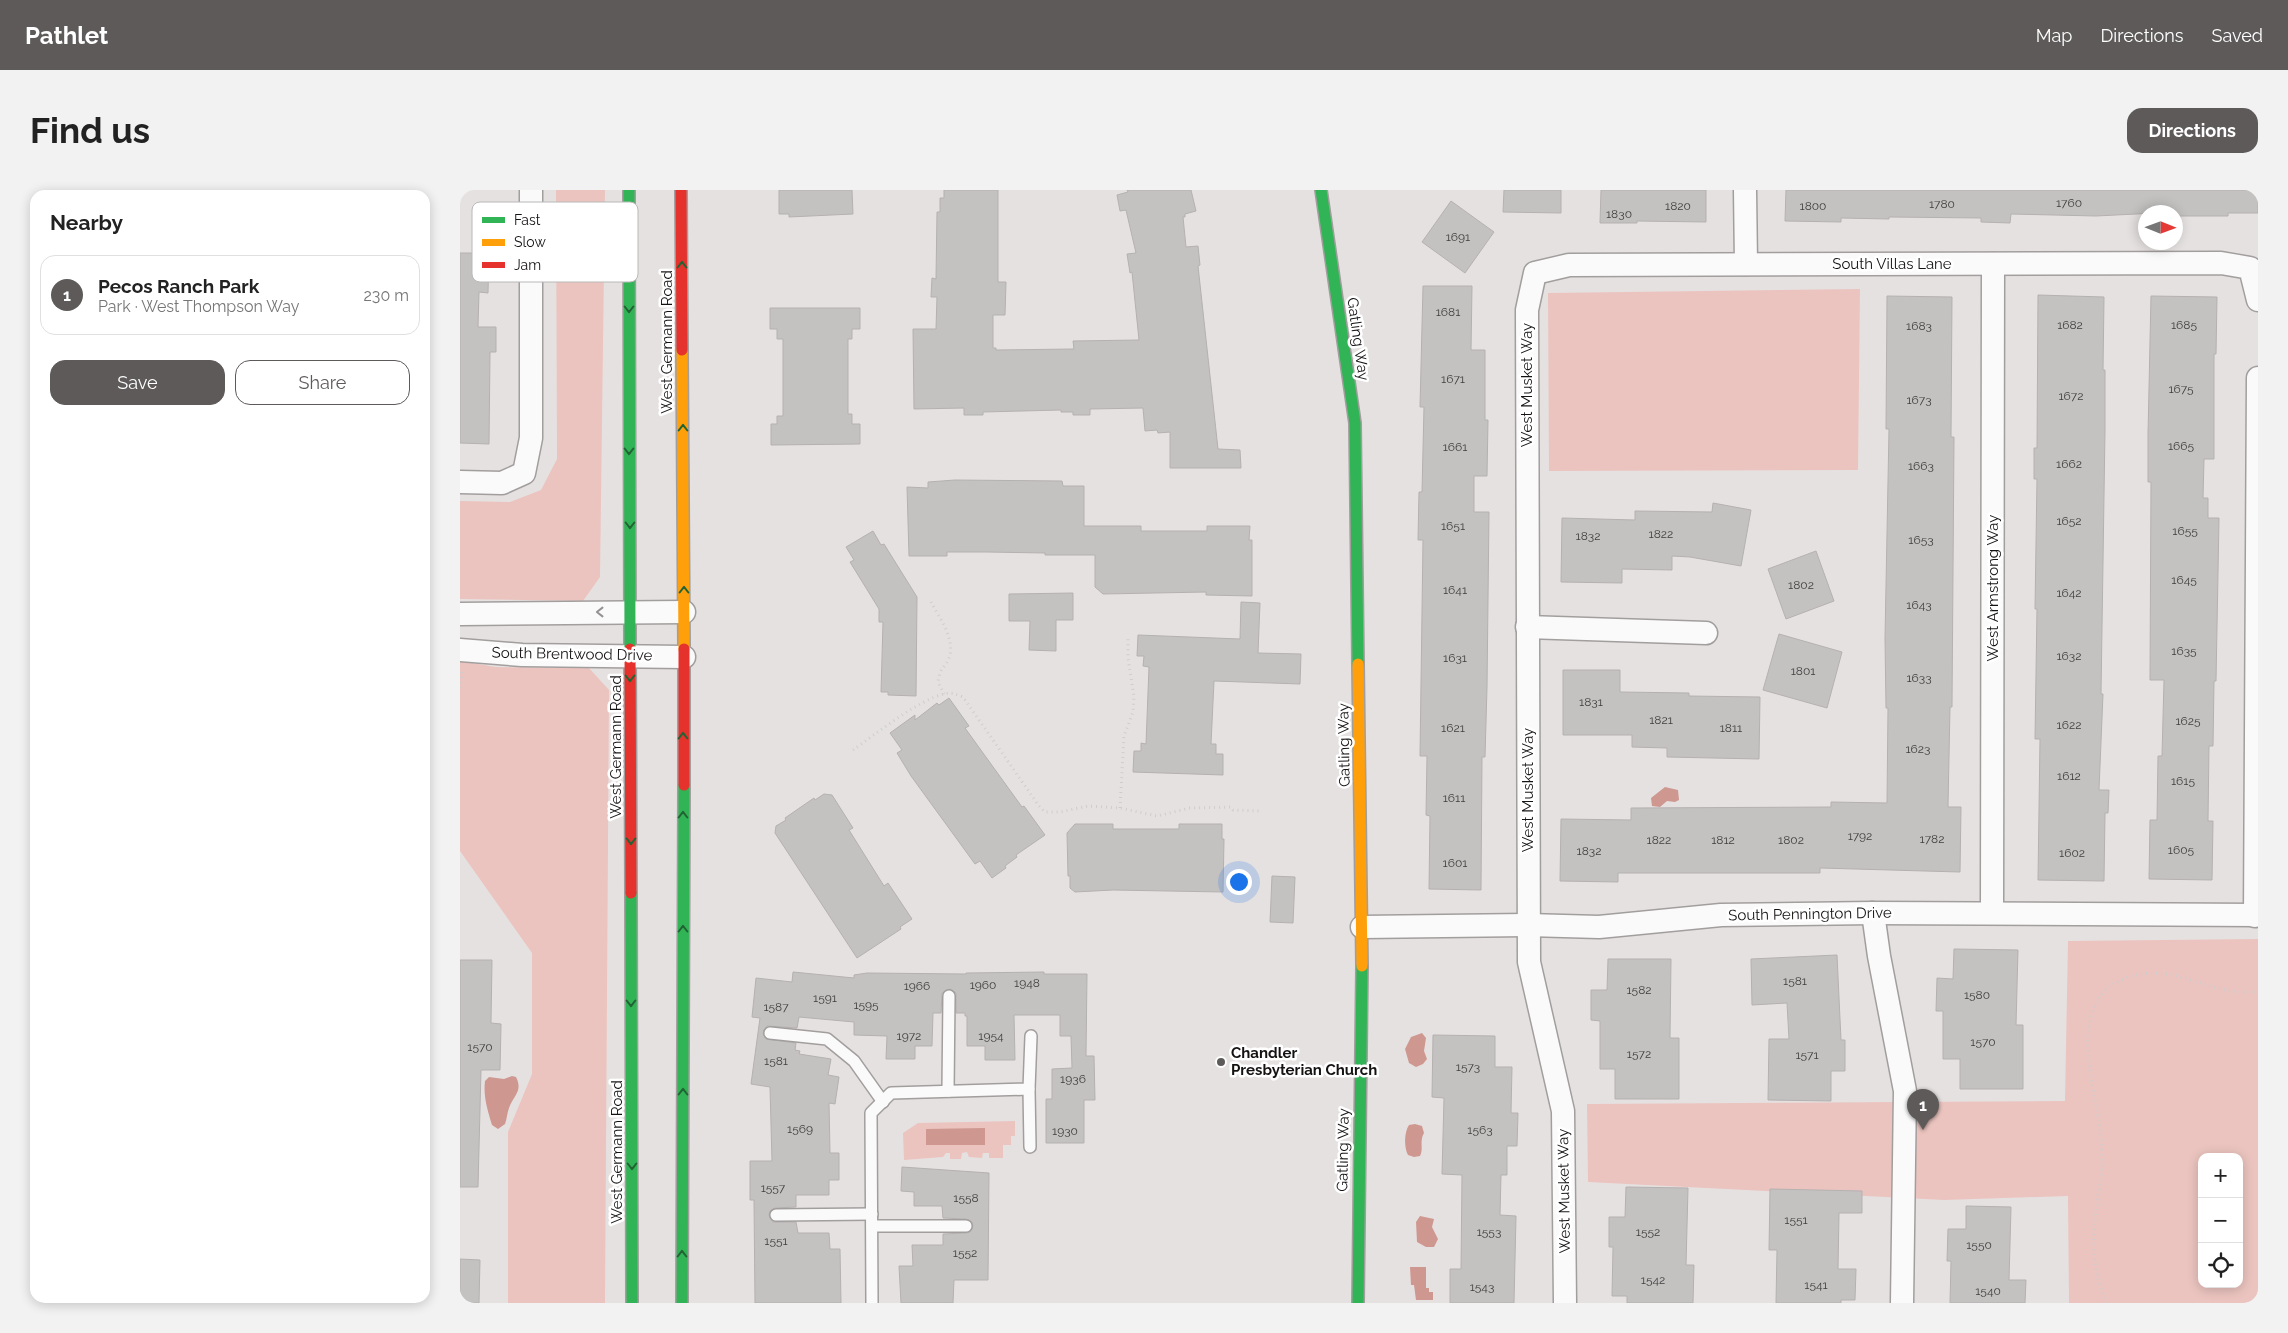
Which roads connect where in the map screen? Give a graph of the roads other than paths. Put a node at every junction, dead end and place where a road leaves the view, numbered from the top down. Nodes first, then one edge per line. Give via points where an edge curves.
1 (681, 190) edge
2 (1321, 190) edge
3 (1745, 190) edge
4 (1746, 264) junction
5 (1993, 264) junction
6 (1534, 273) joint
7 (531, 282) edge
8 (629, 282) edge
9 (2258, 300) edge
10 (2258, 378) edge
11 (460, 482) edge
12 (630, 612) junction
13 (684, 612) junction
14 (460, 614) edge
15 (1527, 627) junction
16 (1706, 633) dead end
17 (460, 650) edge
18 (630, 656) junction
19 (684, 657) junction
20 (1992, 912) junction
21 (1873, 913) junction
22 (2256, 916) edge
23 (1528, 925) junction
24 (1362, 927) junction
25 (949, 996) dead end
26 (770, 1033) dead end
27 (1031, 1036) dead end
28 (1029, 1089) junction
29 (948, 1091) junction
30 (883, 1102) junction
31 (1030, 1147) dead end
32 (776, 1215) dead end
33 (872, 1220) junction
34 (966, 1226) dead end
35 (632, 1303) edge
36 (682, 1303) edge
37 (872, 1303) edge
38 (1358, 1303) edge
39 (1565, 1303) edge
40 (1902, 1303) edge

13 -> 1 main road, West Germann Road
2 - 24 main road, Gatling Way via 1355,423
3 - 4 street
4 - 5 street, South Villas Lane
4 - 6 street, South Villas Lane via 1569,265
5 - 9 street, South Villas Lane via 2220,263 2250,268
5 - 20 street, West Armstrong Way
6 - 15 street, West Musket Way via 1527,310
7 - 11 street via 531,438 524,472 502,483
8 -> 12 main road, West Germann Road
10 - 22 street
12 - 13 street
12 -> 14 street
12 - 18 main road, West Germann Road
13 - 19 main road, West Germann Road
15 - 16 street
15 - 23 street, West Musket Way
17 - 18 street, South Brentwood Drive via 522,655
18 - 19 street, South Brentwood Drive
18 -> 35 main road, West Germann Road
36 -> 19 main road, West Germann Road
20 - 21 street, South Pennington Drive
20 - 22 street, South Pennington Drive
21 - 23 street, South Pennington Drive via 1721,915 1599,927
21 - 40 street via 1905,1091
23 - 24 street, South Pennington Drive
23 - 39 street, West Musket Way via 1529,962 1564,1111
24 - 38 main road, Gatling Way
25 - 29 lane
26 - 30 lane via 827,1039 854,1061
27 - 28 lane
28 - 29 lane
28 - 31 lane
29 - 30 lane via 892,1093
30 - 33 lane via 871,1113
32 - 33 lane
33 - 34 lane
33 - 37 lane

